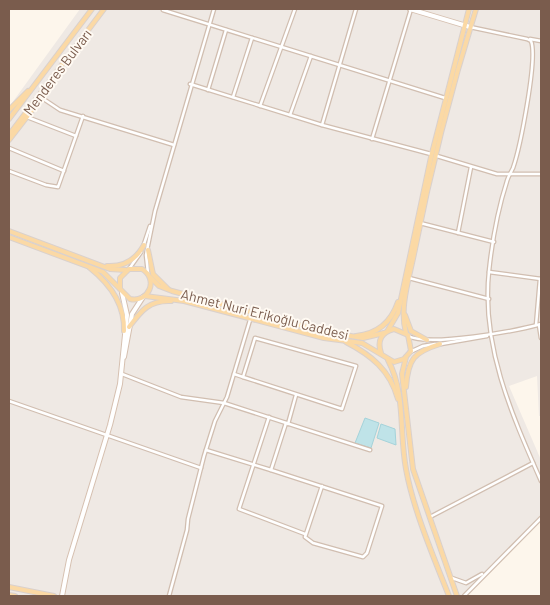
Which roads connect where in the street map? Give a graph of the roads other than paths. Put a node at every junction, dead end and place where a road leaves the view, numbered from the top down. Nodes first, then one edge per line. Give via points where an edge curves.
1 (92, 9) edge
2 (104, 9) edge
3 (214, 9) edge
4 (295, 9) edge
5 (356, 9) edge
6 (412, 9) edge
7 (469, 9) edge
8 (476, 9) edge
9 (163, 10) dead end
10 (209, 25) junction
11 (465, 25) junction
12 (470, 27) junction
13 (226, 30) junction
14 (252, 38) junction
15 (527, 39) junction
16 (541, 41) edge
17 (281, 47) junction
18 (310, 56) junction
19 (340, 65) junction
20 (390, 81) junction
21 (190, 84) junction
22 (32, 88) junction
23 (208, 90) junction
24 (40, 96) junction
25 (233, 97) junction
26 (446, 98) junction
27 (260, 106) junction
28 (9, 110) edge
29 (290, 115) junction
30 (83, 116) junction
31 (27, 117) junction
32 (9, 119) edge
33 (322, 125) junction
34 (9, 135) edge
35 (76, 136) junction
36 (372, 139) junction
37 (9, 140) edge
38 (174, 145) junction
39 (9, 148) edge
40 (431, 154) junction
41 (437, 156) junction
42 (471, 167) junction
43 (64, 170) junction
44 (9, 171) edge
45 (511, 173) junction
46 (541, 174) edge
47 (153, 220) junction
48 (420, 223) junction
49 (9, 231) edge
50 (458, 233) junction
51 (9, 237) edge
52 (494, 242) junction
53 (144, 245) junction
54 (148, 250) junction
55 (86, 265) junction
56 (100, 265) junction
57 (128, 269) junction
58 (489, 272) junction
59 (149, 275) junction
60 (409, 278) junction
61 (541, 279) edge
62 (121, 291) junction
63 (172, 291) junction
64 (400, 296) junction
65 (144, 297) junction
66 (489, 299) junction
67 (184, 301) junction
68 (404, 311) junction
69 (250, 320) junction
70 (539, 325) edge
71 (129, 327) junction
72 (388, 330) junction
73 (124, 331) junction
74 (384, 333) junction
75 (491, 334) junction
76 (407, 335) junction
77 (352, 336) junction
78 (541, 338) edge
79 (427, 340) junction
80 (344, 341) junction
81 (440, 344) junction
82 (410, 352) junction
83 (381, 353) junction
84 (406, 357) junction
85 (388, 360) junction
86 (121, 374) junction
87 (234, 374) junction
88 (243, 376) junction
89 (405, 394) junction
90 (296, 395) junction
91 (9, 401) edge
92 (224, 403) junction
93 (400, 407) junction
94 (269, 418) junction
95 (287, 423) junction
96 (107, 436) junction
97 (206, 450) junction
98 (370, 450) dead end
99 (533, 463) junction
100 (253, 465) junction
101 (201, 468) junction
102 (271, 470) junction
103 (541, 481) edge
104 (322, 486) junction
105 (430, 517) junction
106 (541, 518) edge
107 (305, 534) junction
108 (486, 572) junction
109 (450, 577) junction
110 (9, 587) edge
111 (9, 595) edge
112 (15, 596) edge
113 (54, 596) edge
114 (62, 596) edge
115 (169, 596) edge
116 (449, 596) edge
117 (457, 596) edge
118 (464, 596) edge

1 - 22 main road, Menderes Bulvarı
2 - 24 main road, Menderes Bulvarı
3 - 10 street
4 - 17 street
5 - 19 street
6 - 11 street
6 - 20 street
7 - 11 main road
8 - 12 main road
9 - 10 street
10 - 13 street
10 - 21 street
11 - 12 street
11 - 26 main road
12 - 15 street
12 - 41 main road
13 - 14 street
13 - 23 street
14 - 17 street
14 - 25 street
15 - 16 street
15 - 45 street via 534,51
17 - 18 street
17 - 27 street
18 - 19 street
18 - 29 street
19 - 20 street
19 - 33 street
20 - 26 street
20 - 36 street
21 - 23 street
21 - 38 street
22 - 28 main road
22 - 32 main road, Menderes Bulvarı
23 - 25 street
24 - 30 street via 60,110
24 - 31 main road
24 - 34 main road, Menderes Bulvarı
25 - 27 street
26 - 40 main road
27 - 29 street
29 - 33 street
30 - 35 street
30 - 38 street
31 - 35 street
31 - 37 main road
33 - 36 street
35 - 43 street
36 - 40 street
38 - 47 street
39 - 43 street
40 - 64 main road
41 - 42 street
41 - 48 main road
42 - 45 street via 497,174
42 - 50 street
43 - 44 street via 58,187
45 - 46 street
45 - 52 street
47 - 53 street
47 - 54 street
48 - 50 street
48 - 60 main road
49 - 56 main road
50 - 52 street
51 - 55 main road
52 - 58 street
53 - 56 main road via 129,262
53 - 57 street
54 - 59 street
54 - 63 main road via 153,274
55 - 62 main road via 106,274
55 - 73 main road via 114,292 123,314
56 - 57 main road via 116,270
57 - 59 main road via 138,268
57 - 62 main road via 120,278
58 - 61 street
58 - 66 street
59 - 63 main road, Ahmet Nuri Erikoğlu Caddesi via 159,286
59 - 65 main road via 151,287
60 - 66 street
60 - 68 main road
61 - 70 street
62 - 65 main road via 134,300
62 - 73 street via 127,316
63 - 77 main road, Ahmet Nuri Erikoğlu Caddesi
64 - 72 main road via 398,313
64 - 77 main road via 386,323 370,333
65 - 67 main road, Ahmet Nuri Erikoğlu Caddesi
65 - 71 street via 134,310
66 - 75 street
67 - 69 main road, Ahmet Nuri Erikoğlu Caddesi
67 - 71 main road via 165,300 150,304
68 - 76 main road
68 - 79 main road via 411,332
69 - 80 main road, Ahmet Nuri Erikoğlu Caddesi
69 - 87 street
70 - 75 street
70 - 78 street
71 - 86 street
72 - 74 main road
72 - 76 main road via 399,329
73 - 86 street
74 - 77 main road, Ahmet Nuri Erikoğlu Caddesi via 368,338
74 - 83 main road via 379,343
75 - 79 street
75 - 81 street
75 - 99 street via 490,344 508,404
76 - 79 street
76 - 82 main road via 412,345
80 - 83 main road, Ahmet Nuri Erikoğlu Caddesi via 362,343
80 - 93 main road via 368,354 381,366 391,378
81 - 82 street
81 - 89 main road via 418,353 412,360
82 - 84 main road
83 - 85 main road
84 - 85 main road via 399,361
84 - 89 main road via 402,374
85 - 93 main road via 398,382
86 - 92 street via 181,397
86 - 96 street
87 - 88 street
87 - 92 street
88 - 90 street
88 - 90 street via 255,338 356,366 342,410
89 - 105 main road via 413,469
90 - 95 street
91 - 96 street
92 - 94 street
92 - 97 street
93 - 116 main road via 406,469 414,501
94 - 95 street
94 - 100 street
95 - 98 street
95 - 102 street
96 - 101 street
96 - 114 street via 69,560
97 - 100 street
97 - 101 street
99 - 103 street
99 - 105 street
100 - 102 street
100 - 107 street via 239,509
101 - 115 street
102 - 104 street
104 - 107 street
104 - 107 street via 382,506 367,553 361,557 313,543
105 - 109 main road
106 - 108 street
108 - 109 street via 466,584
108 - 118 street
109 - 117 main road
110 - 113 main road
111 - 112 main road

